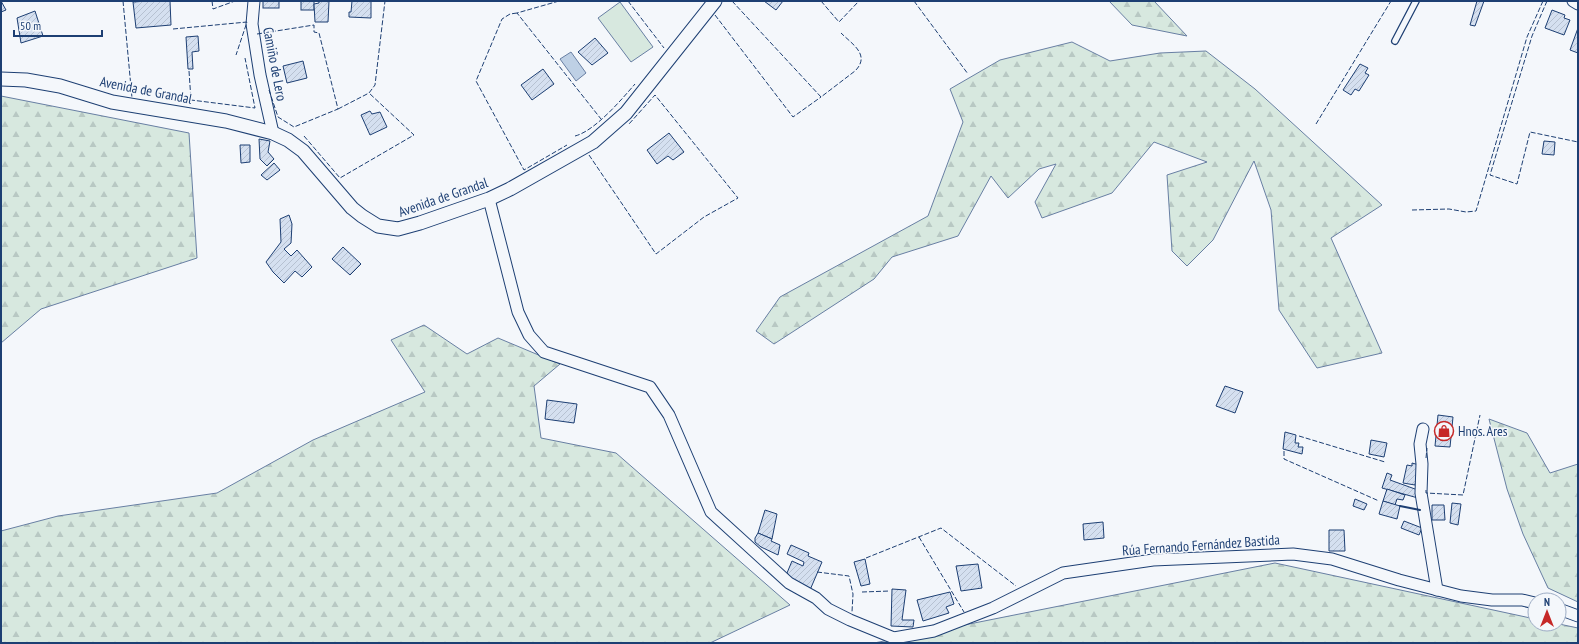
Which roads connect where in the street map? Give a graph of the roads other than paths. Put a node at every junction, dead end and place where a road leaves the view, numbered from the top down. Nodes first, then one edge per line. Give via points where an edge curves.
1 (254, 1) edge
2 (715, 1) edge
3 (1416, 1) edge
4 (1573, 1) edge
5 (1578, 4) edge
6 (1395, 41) dead end
7 (1, 79) edge
8 (273, 133) junction
9 (489, 199) junction
10 (1423, 429) dead end
11 (1437, 590) junction
12 (1527, 601) edge
13 (1567, 612) edge
14 (1578, 616) edge

1 - 8 street, Camiño de Lero via 252,24
2 - 9 street, Avenida de Grandal via 626,113 611,128 593,142
3 - 6 lane
4 - 5 street
7 - 8 street, Avenida de Grandal via 60,86 112,102 226,121
8 - 9 street, Avenida de Grandal via 303,151 352,208 378,226 398,229
9 - 11 street, Rúa Fernando Fernández Bastida via 518,312 529,335 544,352 650,387 669,415 711,512 789,583 816,598 828,609 850,620 894,638 934,631 992,608 1063,573 1160,560 1293,554 1332,559
10 - 11 street via 1420,444 1421,493
11 - 12 street, Rúa Fernando Fernández Bastida via 1492,600
13 - 14 street

